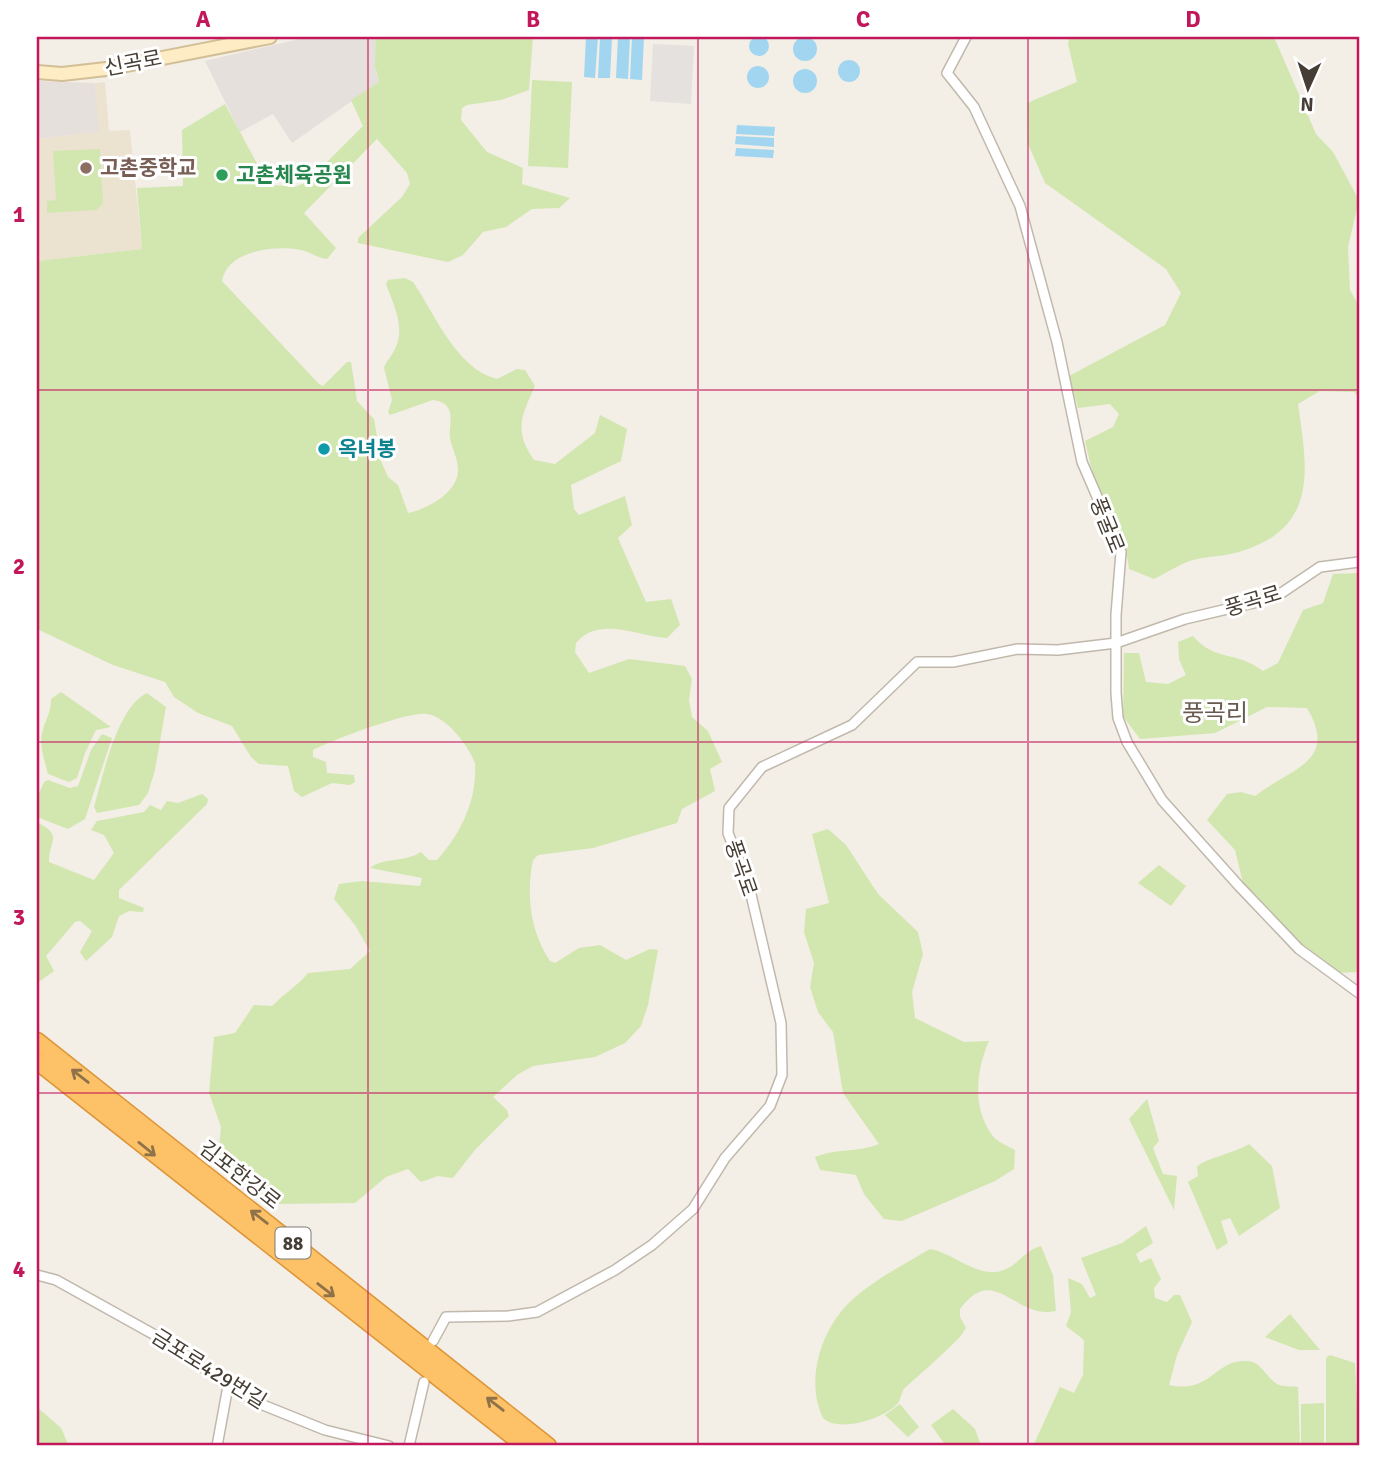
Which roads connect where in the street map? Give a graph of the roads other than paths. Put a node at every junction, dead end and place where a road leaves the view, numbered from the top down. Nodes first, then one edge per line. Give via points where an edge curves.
1 (270, 37) edge
2 (966, 37) edge
3 (37, 72) edge
4 (1359, 562) edge
5 (1116, 643) junction
6 (1359, 993) edge
7 (37, 1041) edge
8 (37, 1060) edge
9 (37, 1275) edge
10 (433, 1341) dead end
11 (424, 1382) dead end
12 (228, 1386) junction
13 (217, 1446) edge
14 (389, 1446) edge
15 (409, 1446) edge
16 (525, 1446) edge
17 (548, 1446) edge

1 - 3 street, 신곡로 via 106,69
2 - 5 street, 풍굴로 via 947,73 974,107 1026,225 1082,463 1121,552
4 - 5 street, 풍곡로 via 1320,567 1274,598 1185,619
5 - 6 street, 풍굴로 via 1118,718 1126,742 1154,790 1292,942
5 - 10 street, 풍곡로 via 917,662 852,725 755,773 734,799 727,824 749,886 778,998 782,1066 774,1100 716,1170 699,1203 652,1245 537,1312 446,1317
17 -> 7 highway, 김포한강로 / 88
8 -> 16 highway, 김포한강로 / 88
9 - 12 street, 금포로429번길 via 56,1280 142,1326
11 - 15 street
12 - 13 street
12 - 14 street, 금포로429번길 via 308,1423

